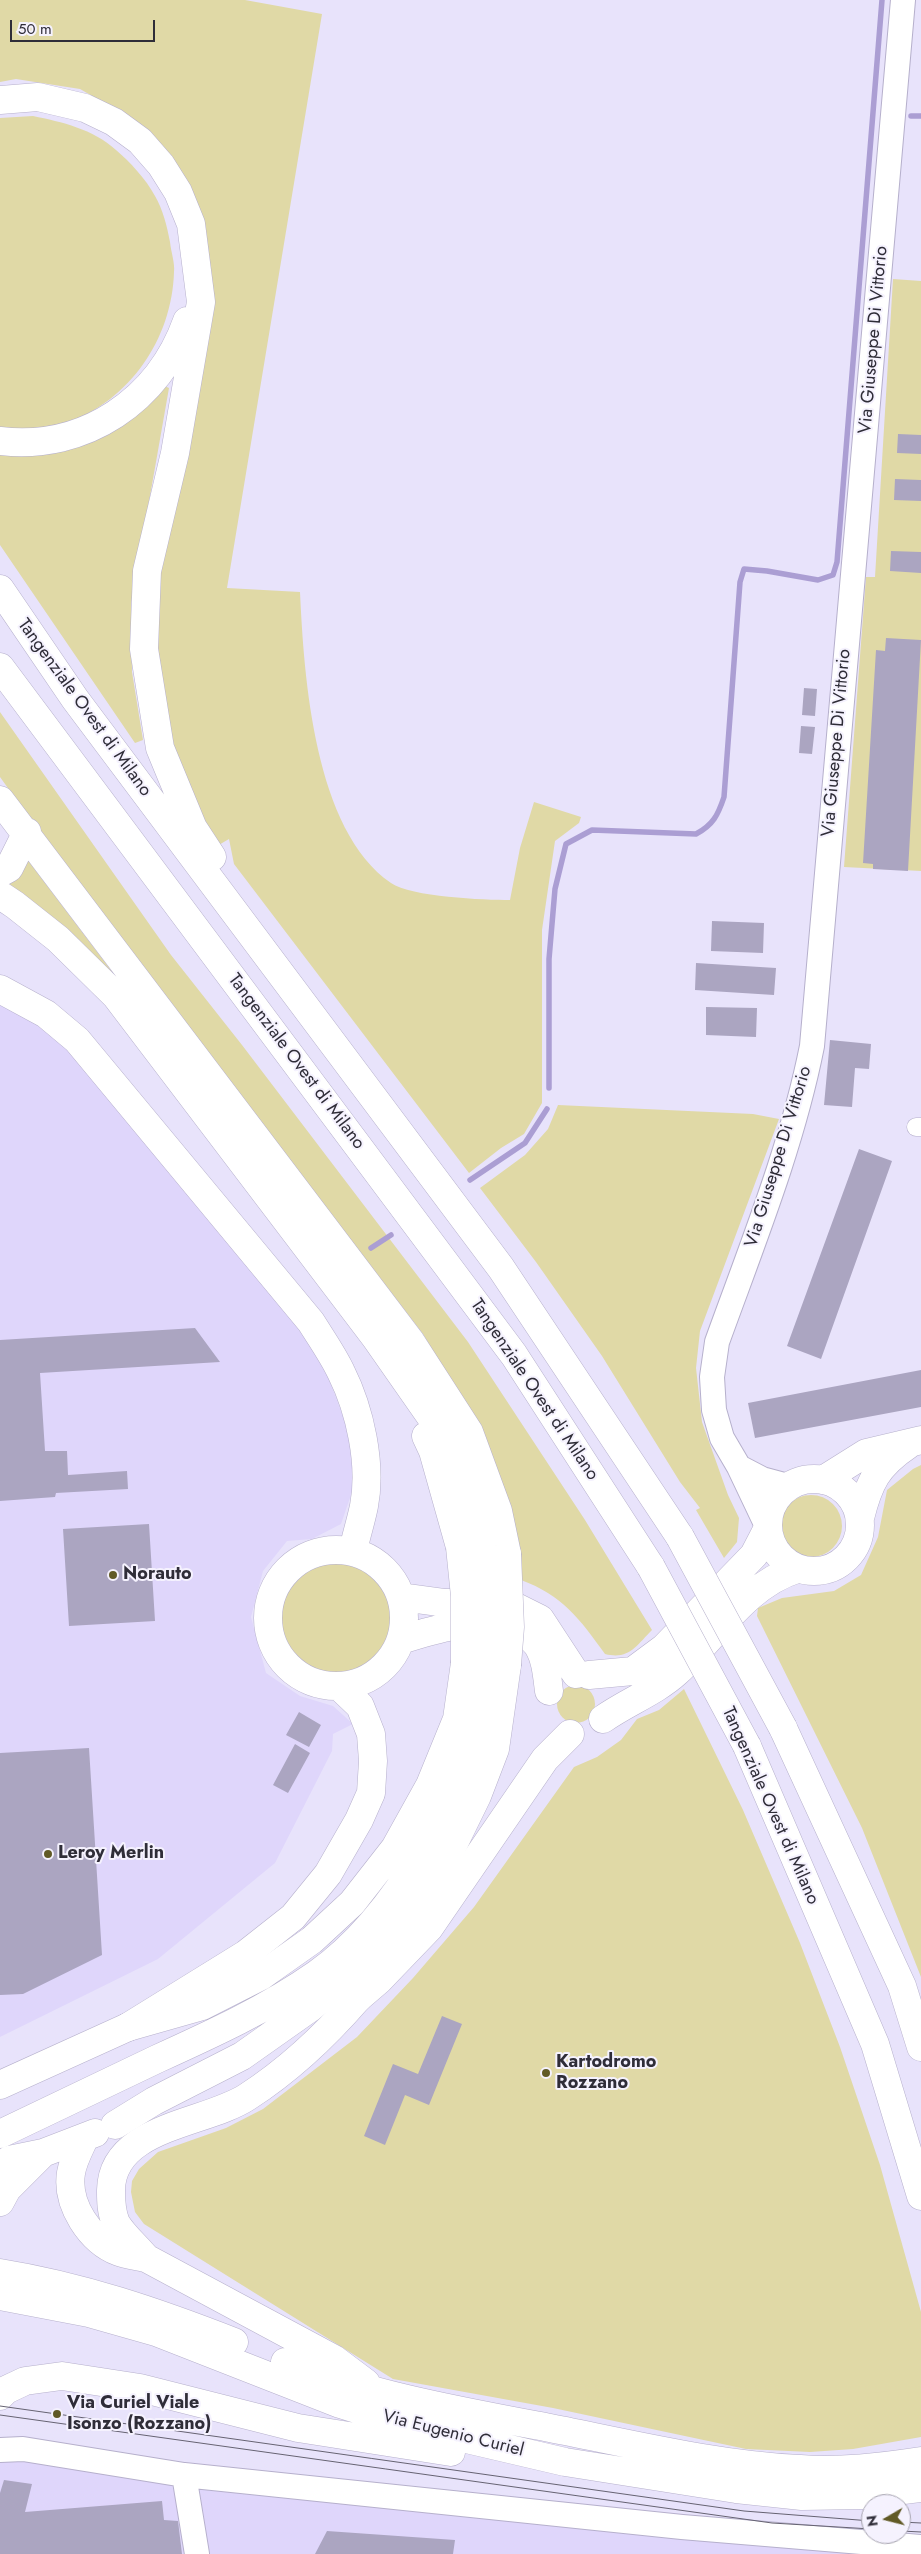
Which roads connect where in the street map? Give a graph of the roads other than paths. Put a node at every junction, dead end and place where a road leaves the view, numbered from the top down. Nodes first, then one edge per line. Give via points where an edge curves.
1 (903, 0) edge
2 (0, 100) edge
3 (196, 258) junction
4 (0, 441) edge
5 (0, 589) edge
6 (0, 666) edge
7 (0, 800) edge
8 (26, 832) junction
9 (0, 873) edge
10 (0, 895) edge
11 (0, 989) edge
12 (298, 1000) junction
13 (916, 1441) edge
14 (739, 1467) junction
15 (823, 1480) junction
16 (788, 1486) junction
17 (860, 1518) junction
18 (768, 1528) junction
19 (483, 1549) junction
20 (353, 1551) junction
21 (797, 1569) junction
22 (401, 1597) junction
23 (401, 1640) junction
24 (487, 1663) junction
25 (582, 1674) junction
26 (340, 1686) junction
27 (549, 1691) junction
28 (604, 1719) junction
29 (570, 1734) junction
30 (358, 1998) junction
31 (128, 2027) junction
32 (921, 2047) edge
33 (0, 2084) edge
34 (115, 2125) junction
35 (0, 2134) edge
36 (85, 2137) junction
37 (43, 2153) junction
38 (0, 2168) edge
39 (921, 2196) edge
40 (0, 2202) edge
41 (146, 2258) junction
42 (11, 2286) edge
43 (375, 2390) junction
44 (0, 2396) edge
45 (0, 2450) edge
46 (921, 2461) edge
47 (565, 2462) junction
48 (184, 2475) junction
49 (921, 2488) edge
50 (921, 2547) edge
51 (198, 2554) edge

1 - 14 street, Via Giuseppe Di Vittorio via 812,1046 804,1090 789,1137 717,1342 712,1377 714,1410 722,1438
2 - 3 main road via 38,97 85,108 114,122 140,141 178,192 191,224
3 - 4 main road via 192,310 179,346 160,375 138,399 104,422 54,439 17,443
3 - 12 main road via 201,302 175,453 147,570 144,649 160,748 193,828 253,920
5 - 12 main road, Tangenziale Ovest di Milano via 75,699
6 - 39 main road, Tangenziale Ovest di Milano, bridge via 514,1354 651,1567 747,1746 874,2044
7 - 8 main road
8 - 9 main road via 9,868
8 - 19 main road via 411,1342 469,1432 498,1511
10 - 19 main road via 16,904 58,940 116,996 369,1329 394,1366
11 - 20 main road via 46,1014 77,1040 311,1322 341,1371 362,1439 366,1474 364,1505
12 - 32 main road, Tangenziale Ovest di Milano, bridge via 501,1268 680,1537 783,1728 902,1986
13 - 15 main road via 866,1453
13 - 17 main road via 880,1467
14 - 16 street via 762,1479
14 - 18 street, Via Giuseppe Di Vittorio
15 - 16 main road via 805,1480
15 - 17 main road via 848,1493
16 - 18 main road via 772,1504
17 - 21 main road via 860,1534 854,1550 843,1562 829,1570
18 - 21 main road via 772,1545 782,1559
18 - 25 main road via 754,1555 664,1648 633,1671
19 - 24 main road, bridge via 465,1596
19 - 24 main road, bridge via 510,1627
20 - 22 main road via 374,1561 390,1576
20 - 26 main road via 333,1549 313,1553 295,1562 281,1576 271,1595 267,1617 270,1639 280,1659 297,1675 317,1684
21 - 28 main road via 764,1583 677,1672
22 - 23 main road via 404,1618
22 - 25 main road via 516,1607 540,1619
23 - 26 main road via 378,1672 360,1682
23 - 27 main road via 446,1626 477,1622 523,1633 538,1645
24 - 31 main road via 457,1719 430,1785 395,1848 352,1903 312,1940 261,1976 202,2006
24 - 34 main road via 495,1749 454,1843 404,1923 368,1959 310,2008 242,2056
24 - 35 main road via 483,1702 463,1770 439,1822 386,1906 356,1941 317,1974 241,2021
25 - 27 main road via 560,1678
25 - 28 main road via 598,1681 604,1689 607,1704
26 - 31 main road via 360,1706 371,1734 371,1793 328,1874 293,1917 246,1954
27 - 29 main road via 546,1708 549,1717 561,1730
28 - 29 main road via 588,1732
29 - 30 main road via 545,1759 429,1928
30 - 34 main road via 287,2051 217,2094
30 - 41 main road via 296,2062 246,2098 143,2139 125,2155 110,2186 113,2215 120,2229
31 - 33 main road
34 - 36 main road
36 - 37 main road
36 - 41 main road via 73,2165 70,2188 82,2221 92,2236 119,2252
37 - 38 main road via 9,2160
37 - 40 main road via 7,2189
41 - 43 main road via 334,2359
42 - 43 main road, Via Eugenio Curiel via 74,2287 161,2313 316,2374
42 - 47 main road, Via Eugenio Curiel via 156,2332 340,2404 410,2426
43 - 46 main road, Via Eugenio Curiel via 436,2406 750,2464 810,2469 872,2468
44 - 47 main road via 25,2380 62,2376 140,2388 298,2428 497,2458
45 - 48 street via 23,2448
47 - 49 main road, Via Eugenio Curiel via 802,2496 864,2496
48 - 50 street via 682,2527
48 - 51 street

